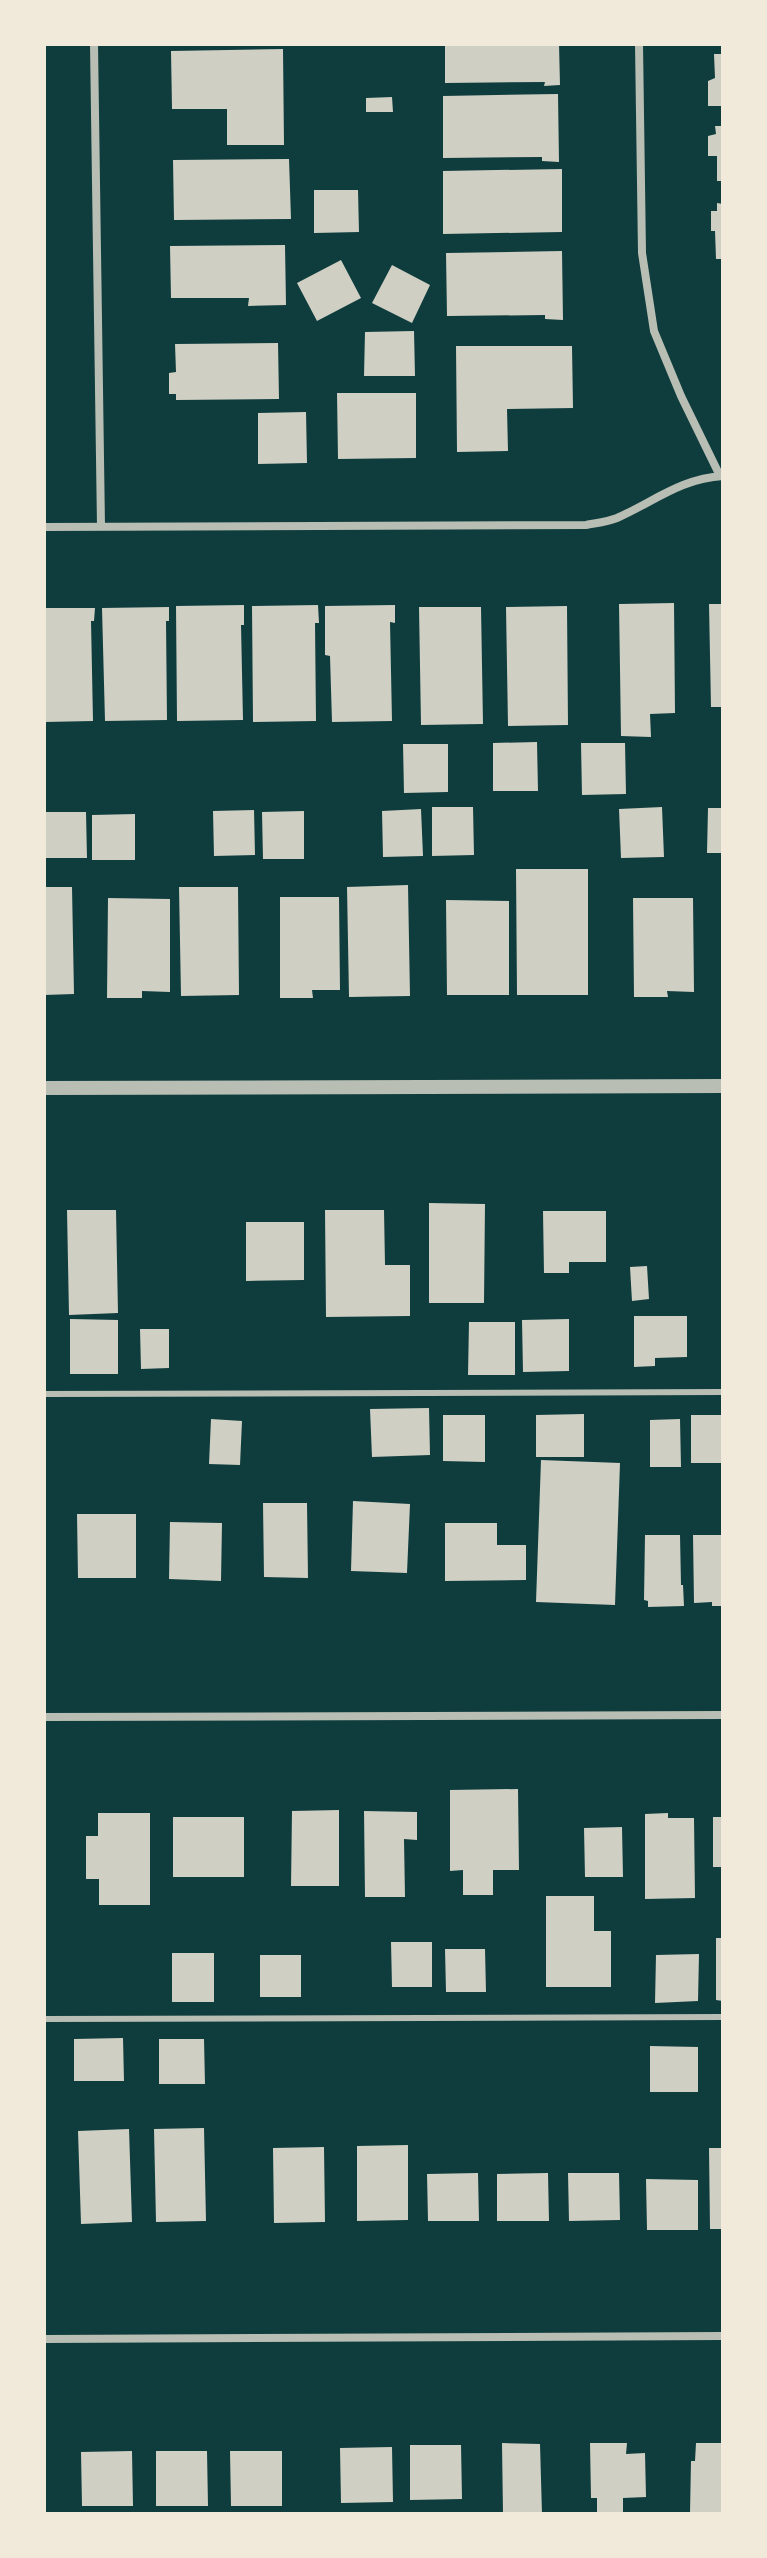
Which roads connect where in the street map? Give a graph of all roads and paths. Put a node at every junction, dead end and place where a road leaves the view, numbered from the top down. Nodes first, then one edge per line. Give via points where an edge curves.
1 (94, 44) edge
2 (639, 44) edge
3 (722, 476) edge
4 (44, 527) edge
5 (101, 527) junction
6 (723, 1086) edge
7 (44, 1088) edge
8 (723, 1392) edge
9 (44, 1394) edge
10 (723, 1715) edge
11 (44, 1717) edge
12 (723, 2017) edge
13 (44, 2019) edge
14 (723, 2336) edge
15 (44, 2339) edge

1 - 5 street
2 - 3 street via 642,253 654,331
3 - 5 street via 697,479 614,519 586,525
4 - 5 street
6 - 7 street
8 - 9 lane
10 - 11 street
12 - 13 lane
14 - 15 street

